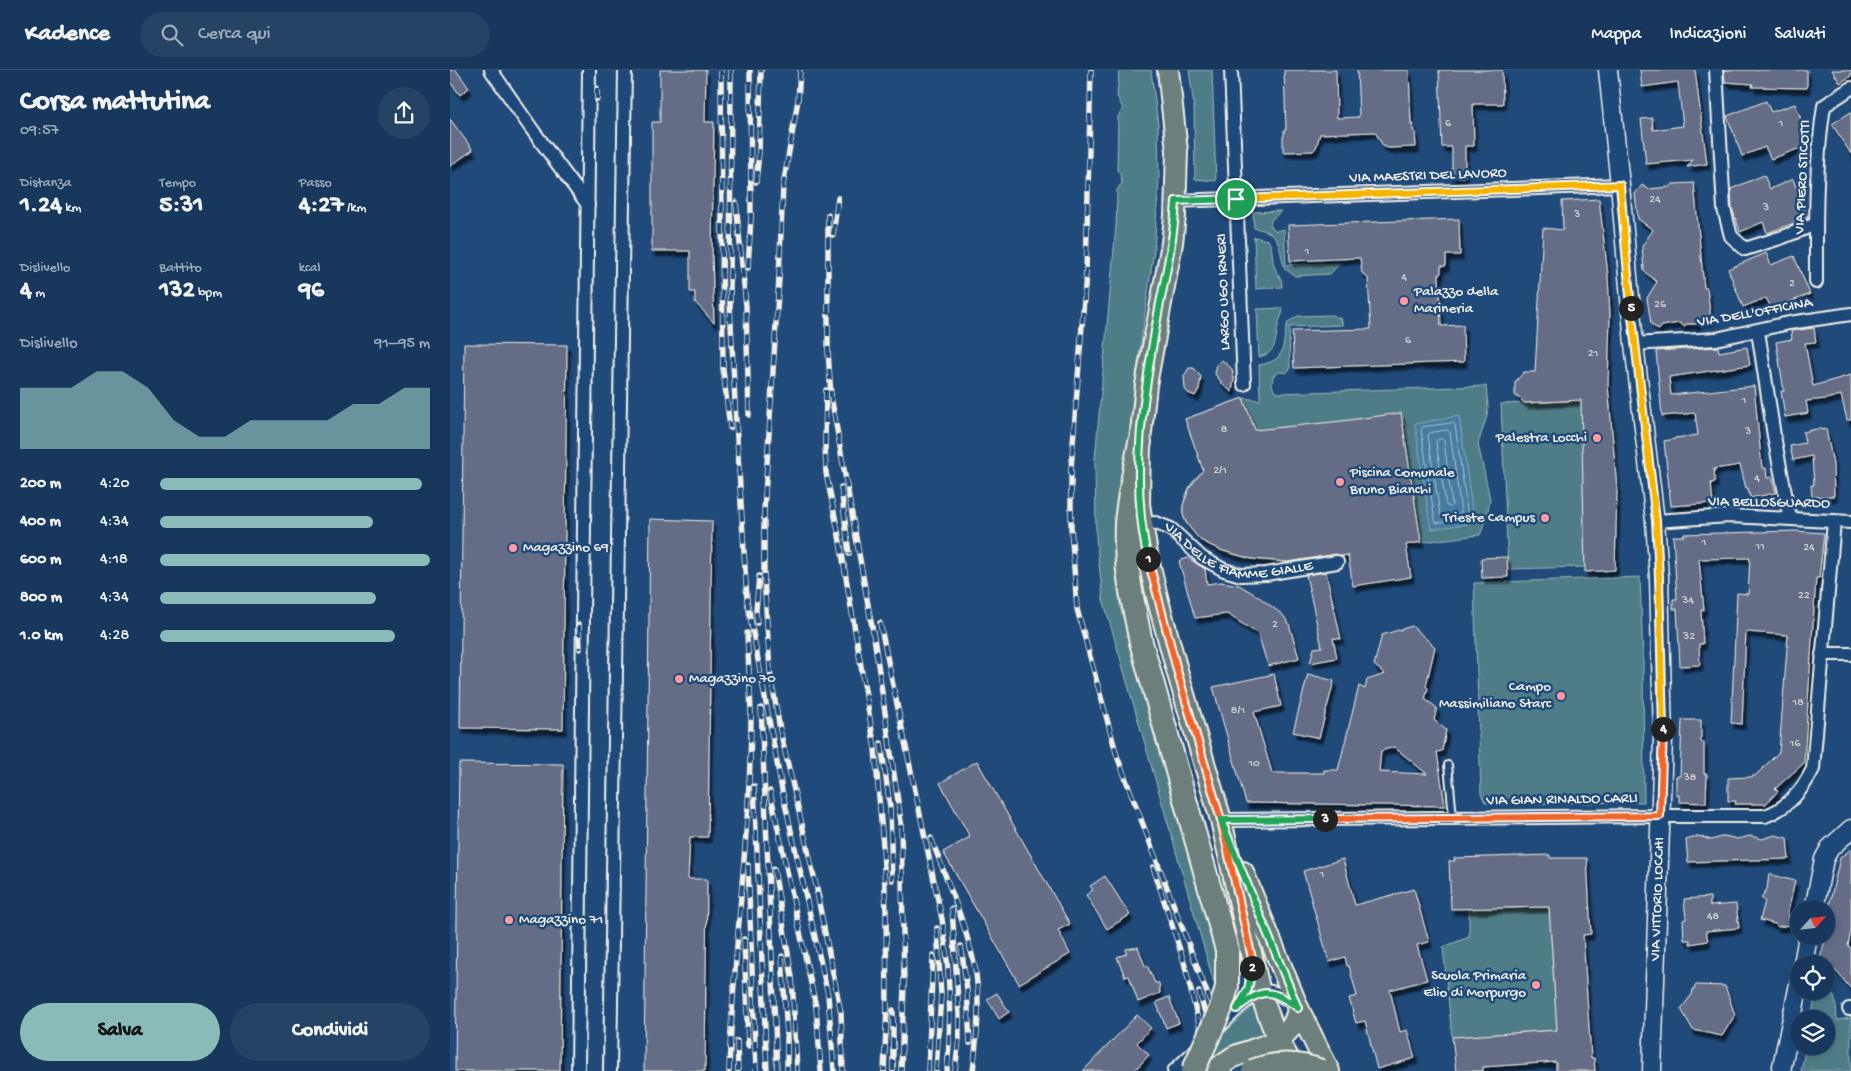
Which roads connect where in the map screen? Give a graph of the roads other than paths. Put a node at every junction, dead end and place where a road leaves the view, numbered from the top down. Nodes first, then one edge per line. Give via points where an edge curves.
1 (492, 70) edge
2 (589, 70) edge
3 (625, 70) edge
4 (1168, 70) edge
5 (1231, 70) edge
6 (1608, 70) edge
7 (1716, 70) edge
8 (1851, 88) edge
9 (1620, 185) junction
10 (1236, 199) junction
11 (1176, 201) junction
12 (588, 205) junction
13 (1816, 224) junction
14 (1816, 282) dead end
15 (1851, 314) edge
16 (1758, 331) junction
17 (1634, 344) junction
18 (1244, 384) dead end
19 (1140, 442) junction
20 (1790, 519) junction
21 (1656, 521) junction
22 (1834, 521) junction
23 (1851, 522) edge
24 (1142, 524) junction
25 (1337, 562) dead end
26 (1822, 654) junction
27 (1851, 654) edge
28 (1448, 765) dead end
29 (1660, 816) junction
30 (1453, 818) junction
31 (1221, 820) junction
32 (1851, 829) edge
33 (1816, 900) edge
34 (1253, 963) junction
35 (1260, 993) junction
36 (1796, 1000) edge
37 (1298, 1008) junction
38 (1237, 1009) junction
39 (1278, 1040) junction
40 (578, 1071) edge
41 (610, 1071) edge
42 (1174, 1071) edge
43 (1193, 1071) edge
44 (1214, 1071) edge
45 (1253, 1071) edge
46 (1296, 1071) edge
47 (1321, 1071) edge
48 (1329, 1071) edge
49 (1652, 1071) edge
50 (1781, 1071) edge

1 - 12 street
2 - 12 street
3 - 41 street
4 - 11 main road, VIA DELLE FIAMME GIALLE via 1177,151
5 - 10 street, LARGO UGO IRNERI
6 - 9 main road, VIA VITTORIO LOCCHI
7 - 13 street via 1724,209 1731,236 1745,249
8 - 13 street, VIA PIERO STICOTTI via 1824,106
9 - 10 street, VIA MAESTRI DEL LAVORO
9 - 17 main road, VIA VITTORIO LOCCHI
10 - 11 street
10 - 18 street, LARGO UGO IRNERI
11 - 19 main road, VIA DELLE FIAMME GIALLE
12 - 40 street
13 - 14 street, VIA PIERO STICOTTI
15 - 16 street, VIA DELL'OFFICINA
16 - 17 street, VIA DELL'OFFICINA via 1716,338
16 - 20 street
17 - 21 main road, VIA VITTORIO LOCCHI
19 - 24 main road, VIA DELLE FIAMME GIALLE
19 - 43 highway, bridge via 1126,525 1133,601 1141,642 1227,950 1227,987
20 - 21 street, VIA BELLOSGUARDO via 1729,516
20 - 22 street, VIA BELLOSGUARDO
21 - 29 main road, VIA VITTORIO LOCCHI via 1663,692
22 - 23 street, VIA BELLOSGUARDO
22 - 26 street, VIA GIAN RINALDO CARLI
24 - 25 street, VIA DELLE FIAMME GIALLE via 1156,523 1171,529 1202,558 1241,575
24 - 31 main road, VIA DELLE FIAMME GIALLE via 1175,666
26 - 27 street
26 - 29 street, VIA GIAN RINALDO CARLI via 1813,769 1806,784 1792,799 1779,811 1764,816
28 - 30 lane
29 - 30 street, VIA GIAN RINALDO CARLI
29 - 49 main road, VIA VITTORIO LOCCHI
30 - 31 street, VIA GIAN RINALDO CARLI
31 - 34 main road, VIA DELLE FIAMME GIALLE
31 - 37 main road, VIA DELLE FIAMME GIALLE
32 - 33 main road via 1830,848 1824,859
34 - 35 main road, VIA DELLE FIAMME GIALLE
34 - 38 street via 1248,989
35 - 37 street via 1271,992
35 - 38 street
35 - 39 main road, VIA DELLE FIAMME GIALLE
36 - 50 main road
37 - 39 main road via 1293,1026
37 - 48 main road, VIA DELLE FIAMME GIALLE
38 - 42 street
39 - 44 main road via 1232,1058
39 - 46 main road, VIA DELLE FIAMME GIALLE
45 - 47 highway, bridge via 1292,1064

